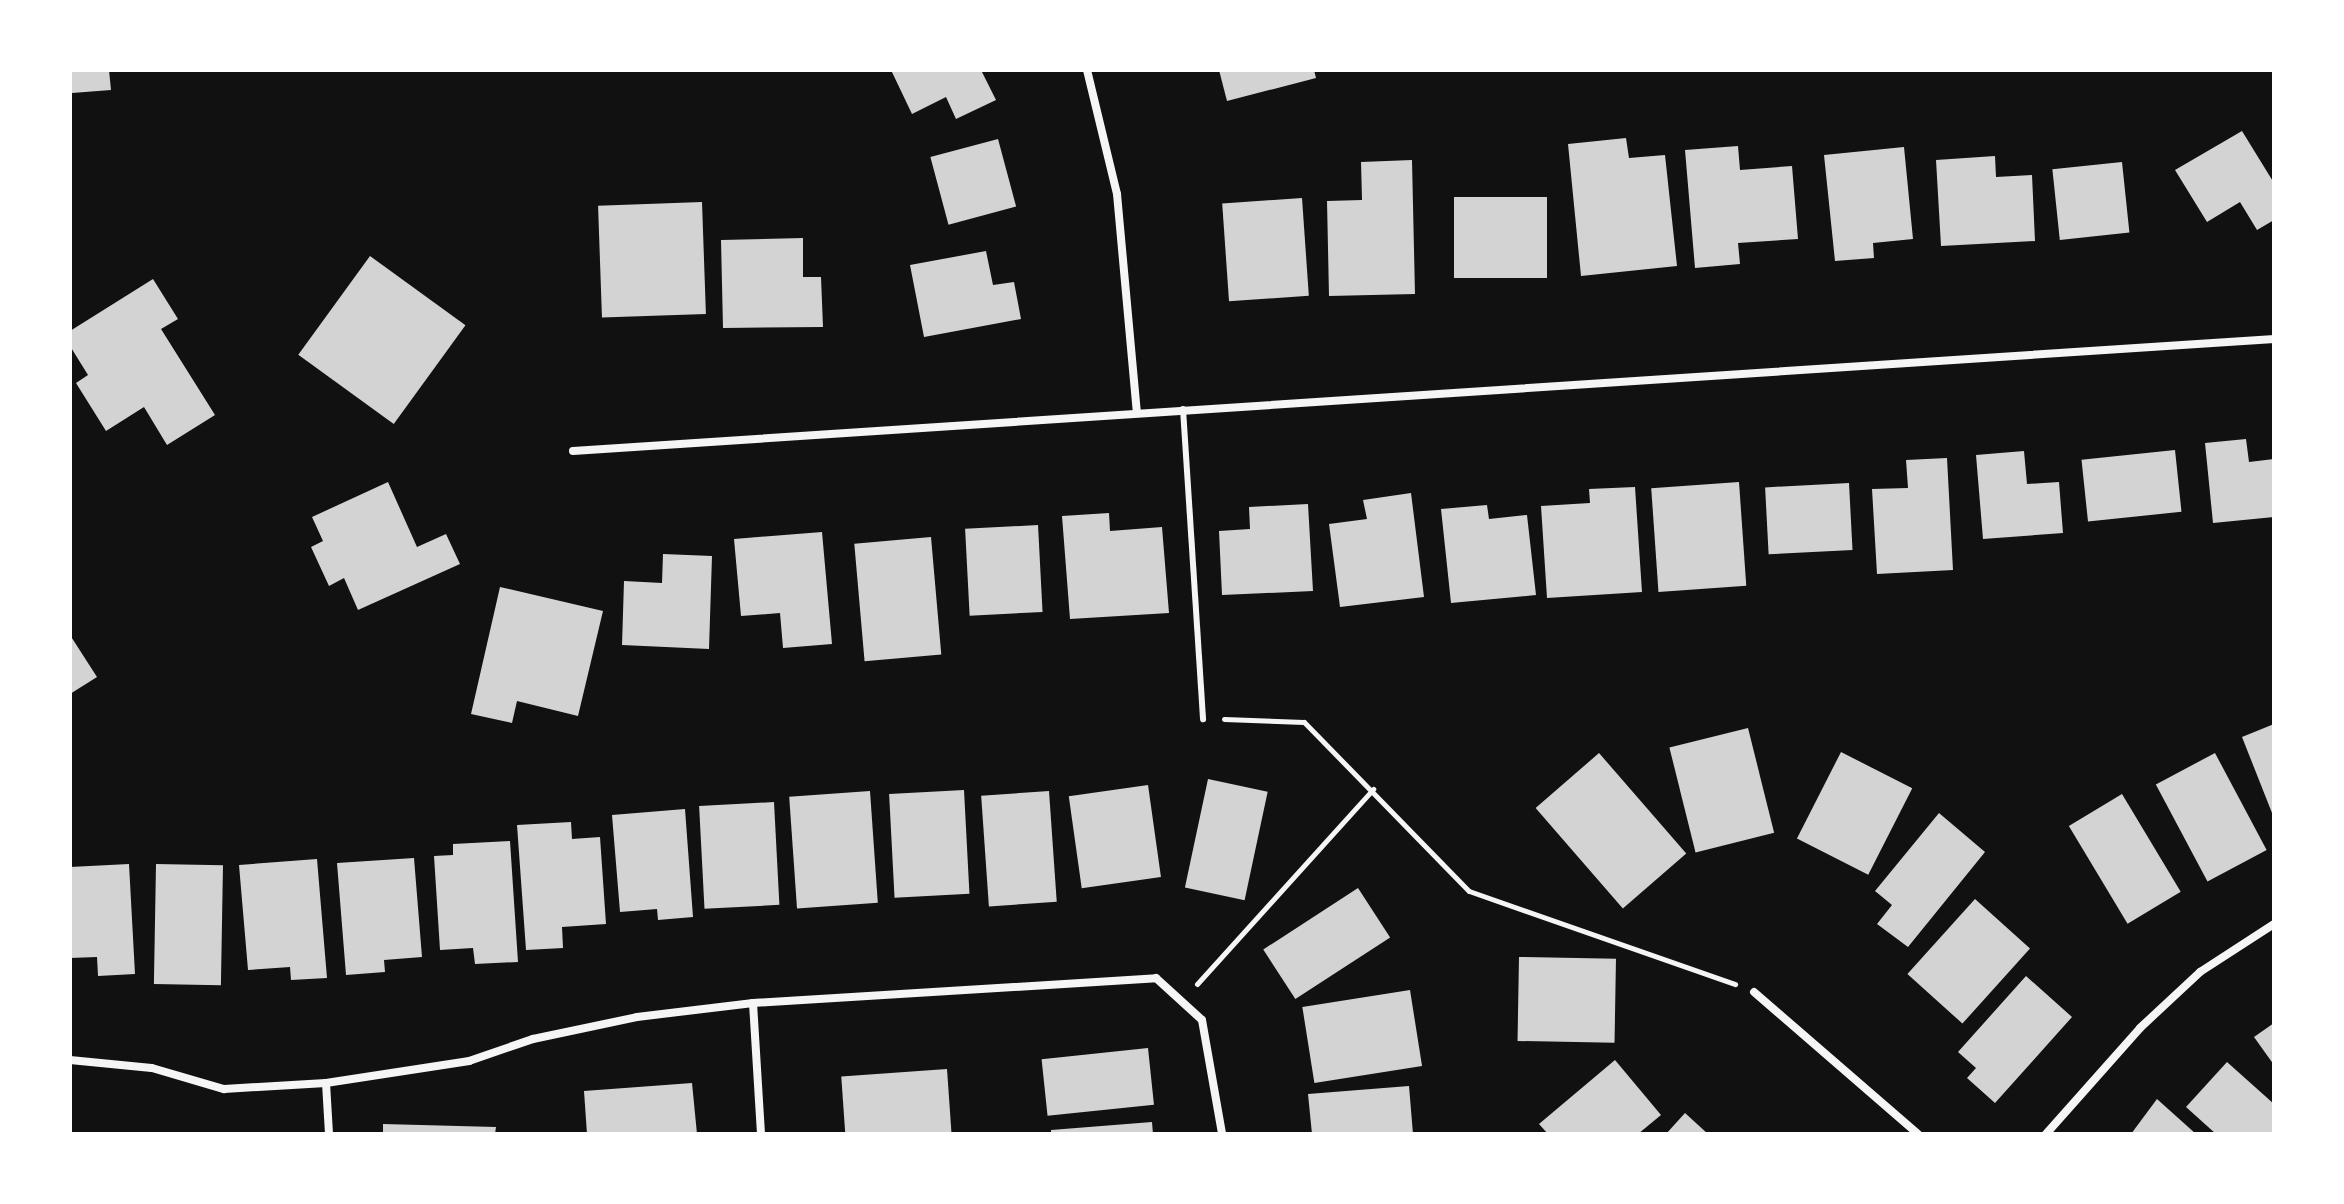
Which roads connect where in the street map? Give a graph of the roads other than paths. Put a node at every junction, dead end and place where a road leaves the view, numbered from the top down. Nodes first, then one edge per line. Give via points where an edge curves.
1 (1087, 70) edge
2 (2274, 339) edge
3 (1183, 409) junction
4 (1137, 413) junction
5 (573, 451) dead end
6 (1203, 719) road end
7 (2274, 924) edge
8 (1754, 992) road end
9 (753, 1003) junction
10 (70, 1060) edge
11 (326, 1083) junction
12 (329, 1134) edge
13 (761, 1134) edge
14 (1222, 1134) edge
15 (1918, 1134) edge
16 (2046, 1134) edge

1 - 4 street via 1117,194
2 - 3 street
3 - 4 street
3 - 6 lane
4 - 5 street
7 - 16 street via 2200,972 2140,1028
8 - 15 street
9 - 11 street via 637,1017 533,1039 469,1061
9 - 13 street
9 - 14 street via 1156,978 1202,1020
10 - 11 street via 152,1068 224,1089
11 - 12 street

